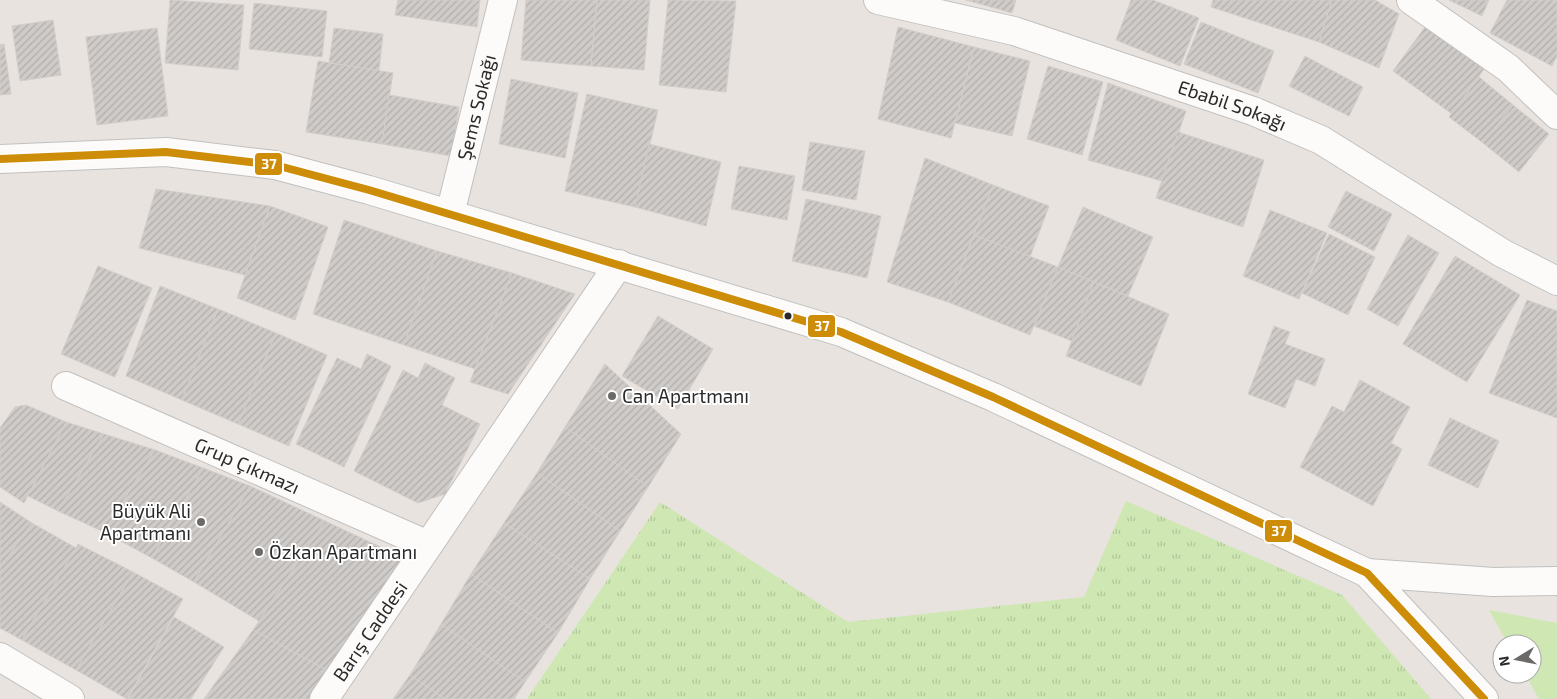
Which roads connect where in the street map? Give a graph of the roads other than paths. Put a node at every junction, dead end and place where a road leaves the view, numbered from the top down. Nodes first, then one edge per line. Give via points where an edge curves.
1 (503, 0) edge
2 (878, 0) edge
3 (1411, 0) edge
4 (1557, 115) edge
5 (0, 159) edge
6 (450, 214) junction
7 (619, 264) junction
8 (1557, 281) edge
9 (66, 386) dead end
10 (428, 545) junction
11 (1366, 574) junction
12 (1557, 581) edge
13 (0, 657) edge
14 (70, 699) edge
15 (324, 699) edge
16 (1484, 699) edge

1 - 6 street, Şems Sokağı
2 - 8 street, Ebabil Sokağı via 1014,31 1270,118 1321,140 1502,253
3 - 4 street via 1508,68
5 - 6 street via 166,152 275,166
6 - 7 street
7 - 10 street, Barış Caddesi
7 - 11 street via 841,332 993,397
9 - 10 street, Grup Çıkmazı
10 - 15 street, Barış Caddesi
11 - 12 street via 1493,582
11 - 16 street
13 - 14 street

